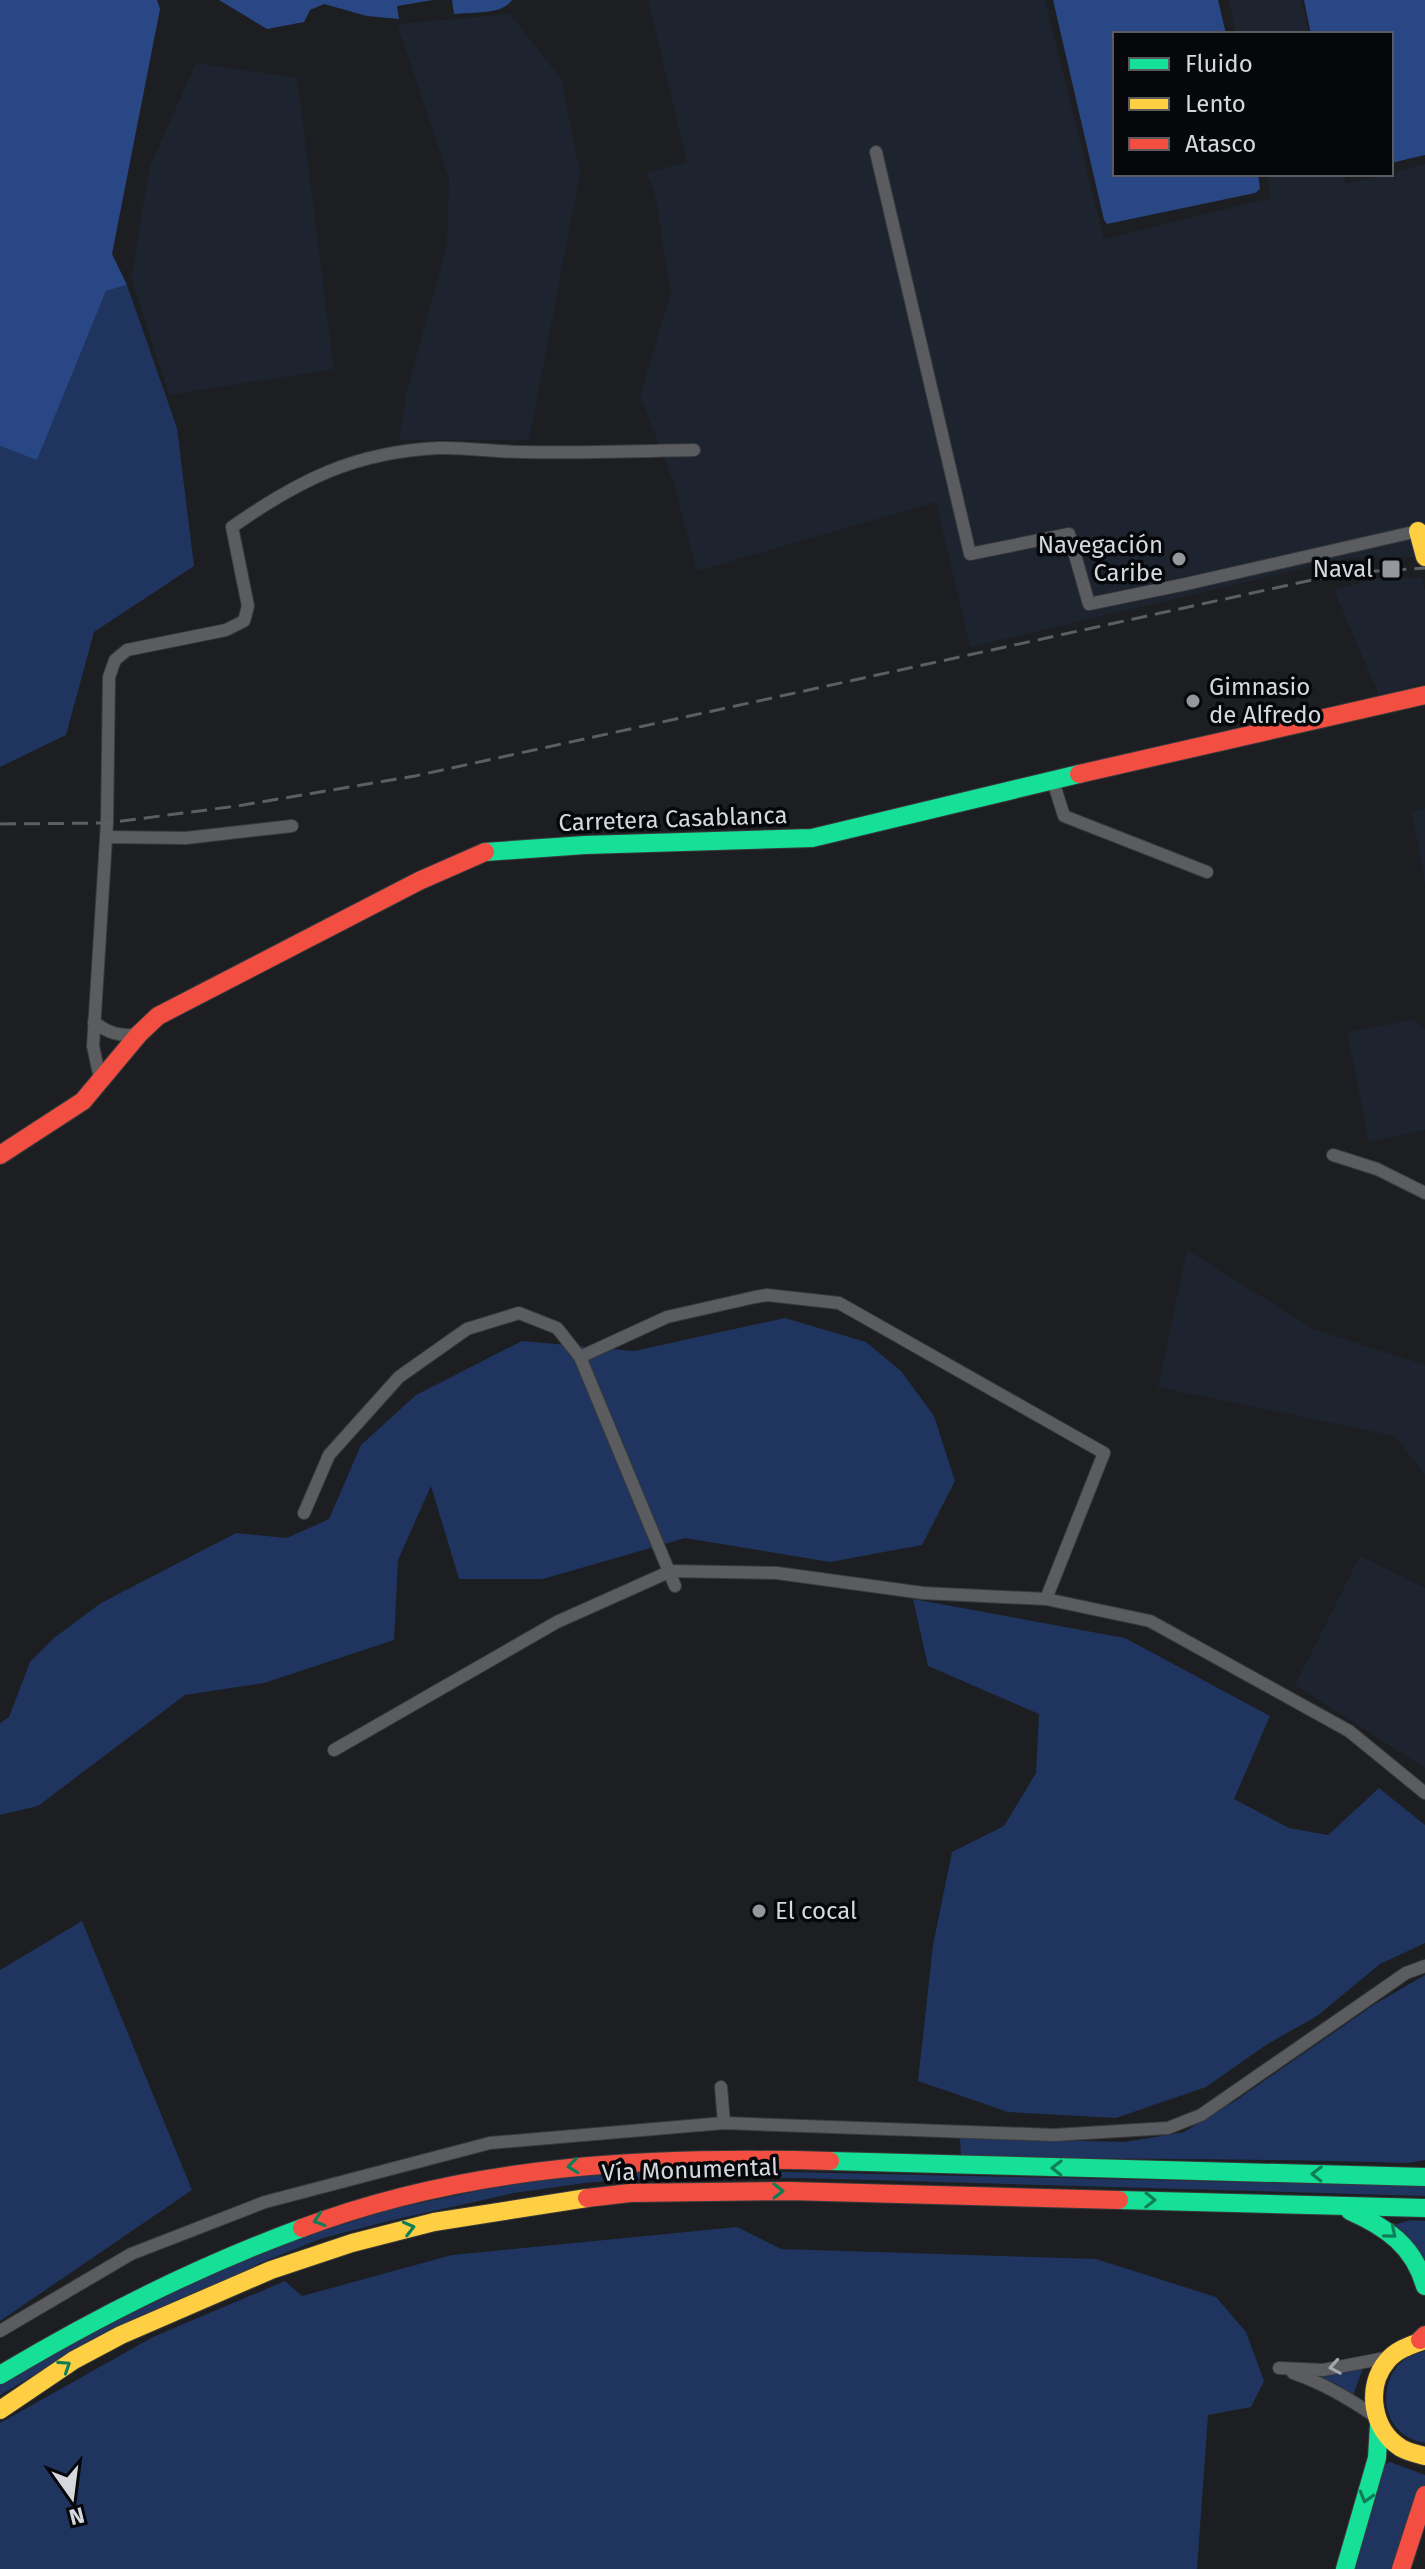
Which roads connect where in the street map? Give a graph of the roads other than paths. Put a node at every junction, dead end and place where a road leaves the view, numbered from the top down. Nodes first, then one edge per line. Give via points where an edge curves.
1 (876, 152) dead end
2 (694, 450) dead end
3 (1418, 531) joint
4 (1425, 557) edge
5 (1425, 695) edge
6 (1053, 781) junction
7 (292, 826) dead end
8 (106, 837) junction
9 (1207, 872) dead end
10 (94, 1022) junction
11 (139, 1034) junction
12 (101, 1083) junction
13 (0, 1155) edge
14 (1333, 1155) dead end
15 (1425, 1193) edge
16 (580, 1357) junction
17 (304, 1513) dead end
18 (671, 1571) junction
19 (675, 1586) dead end
20 (1046, 1599) junction
21 (334, 1750) dead end
22 (1425, 1793) edge
23 (1425, 1966) edge
24 (721, 2087) dead end
25 (724, 2123) junction
26 (1425, 2167) edge
27 (1395, 2176) junction
28 (1425, 2177) edge
29 (1333, 2204) junction
30 (1425, 2208) edge
31 (1425, 2286) edge
32 (0, 2331) edge
33 (1423, 2338) edge
34 (1390, 2357) junction
35 (0, 2375) edge
36 (0, 2410) edge
37 (1378, 2421) junction
38 (1425, 2456) edge
39 (1425, 2495) edge
40 (1345, 2569) edge
41 (1401, 2569) edge

1 - 3 street via 970,554 1069,534 1089,604
2 - 8 street via 439,448 388,453 312,477 264,504 232,527 248,606 244,621 226,630 127,650 115,660 109,677
3 - 4 main road
5 - 6 main road, Carretera Casablanca
6 - 9 street via 1064,816
6 - 11 main road, Carretera Casablanca via 812,838 485,852 158,1016
7 - 8 street via 186,838
8 - 10 street
10 - 11 street via 107,1032
10 - 12 street
11 - 12 main road, Carretera Casablanca
12 - 13 main road, Carretera Casablanca via 63,1116
14 - 15 street
16 - 17 street via 557,1328 519,1313 467,1329 399,1377 329,1455
16 - 18 street
16 - 20 street via 667,1317 755,1297 839,1303 1104,1453
18 - 19 street
18 - 20 street via 777,1573 923,1593
18 - 21 street via 557,1622
20 - 22 street via 1150,1621 1349,1731
23 - 25 street via 1406,1973 1201,2115 1168,2128 1054,2135
24 - 25 street
25 - 32 street via 490,2143 265,2202 131,2254
26 - 27 main road
27 - 28 main road, Vía Monumental
27 -> 35 main road, Vía Monumental via 774,2160 682,2160 522,2172 342,2213 259,2242 104,2315
29 - 30 main road, Vía Monumental
29 -> 31 main road via 1396,2236 1413,2256
36 -> 29 main road, Vía Monumental via 121,2335 259,2275 352,2243 504,2209 630,2193 789,2191
33 - 34 main road
34 - 37 main road via 1374,2385
34 -> 37 street via 1323,2370 1279,2368 1351,2400
37 - 38 main road via 1389,2439
37 -> 40 main road via 1377,2458
39 - 41 main road

